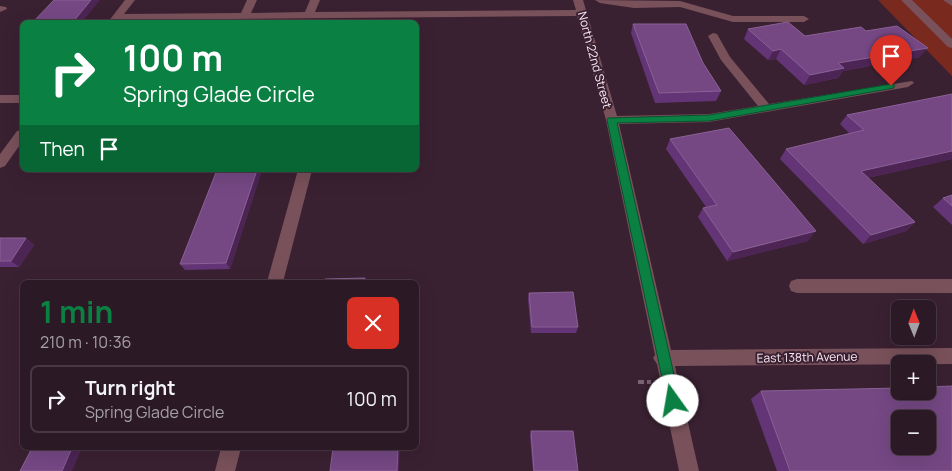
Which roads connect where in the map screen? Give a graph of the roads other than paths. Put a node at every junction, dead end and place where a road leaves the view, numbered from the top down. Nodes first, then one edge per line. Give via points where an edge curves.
1 (130, 0) edge
2 (252, 0) edge
3 (314, 0) edge
4 (462, 0) edge
5 (600, 0) edge
6 (906, 0) edge
7 (948, 0) edge
8 (952, 3) edge
9 (580, 6) edge
10 (462, 14) junction
11 (244, 16) junction
12 (309, 16) junction
13 (344, 19) edge
14 (804, 19) dead end
15 (115, 20) edge
16 (713, 36) dead end
17 (952, 45) edge
18 (908, 83) dead end
19 (0, 99) edge
20 (20, 99) edge
21 (766, 108) junction
22 (612, 120) junction
23 (20, 137) edge
24 (0, 163) edge
25 (304, 172) edge
26 (276, 280) edge
27 (797, 286) dead end
28 (952, 286) edge
29 (952, 356) edge
30 (662, 358) junction
31 (230, 450) edge
32 (225, 471) edge
33 (689, 471) edge

1 - 15 street
2 - 11 street
3 - 12 street
4 - 10 street
5 - 14 street via 634,5 680,4 733,19
6 - 17 street
7 - 8 street
9 - 10 street
9 - 22 street, North 22nd Street
10 - 13 street
11 - 12 street
11 - 15 street
12 - 13 street
16 - 21 street via 725,58
18 - 21 street
19 - 20 street
21 - 22 street via 709,118
22 - 30 street, North 22nd Street
23 - 24 street
25 - 26 street
27 - 28 street
29 - 30 street, East 138th Avenue
30 - 33 street, North 22nd Street
31 - 32 street

